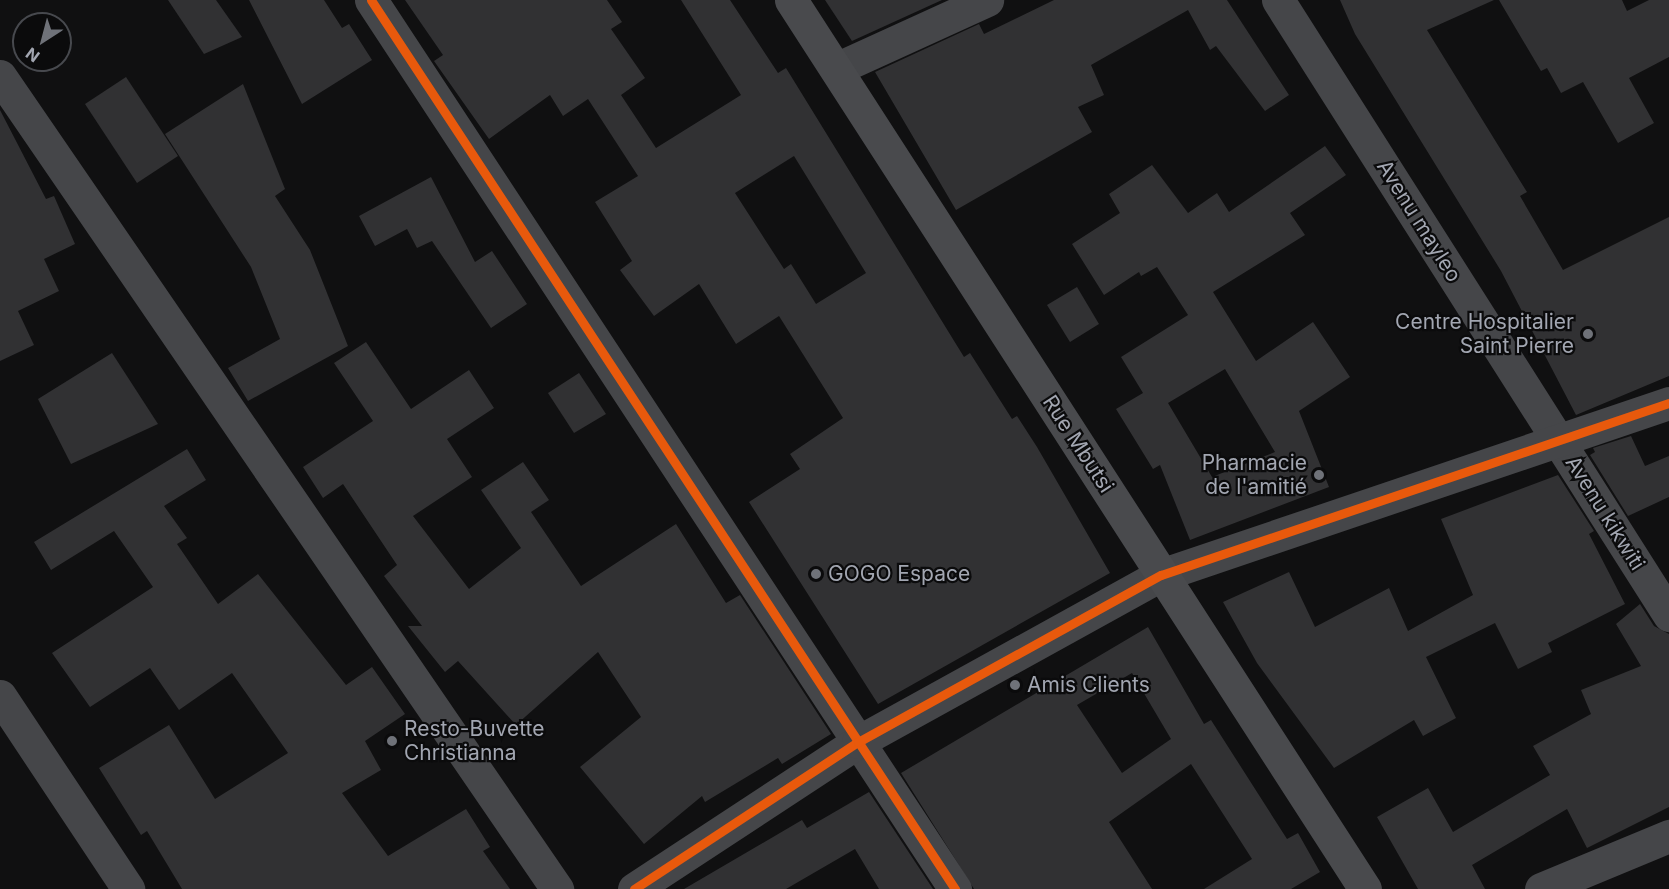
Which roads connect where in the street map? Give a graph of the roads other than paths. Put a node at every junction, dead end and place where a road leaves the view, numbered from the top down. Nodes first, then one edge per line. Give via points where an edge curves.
1 (371, 0) edge
2 (791, 0) edge
3 (987, 0) edge
4 (1278, 0) edge
5 (838, 68) junction
6 (6, 96) edge
7 (1669, 403) edge
8 (1559, 442) junction
9 (1161, 575) junction
10 (1669, 615) edge
11 (0, 696) edge
12 (858, 742) junction
13 (1669, 836) edge
14 (128, 889) edge
15 (557, 889) edge
16 (634, 889) edge
17 (955, 889) edge
18 (1365, 889) edge
19 (1541, 889) edge

1 - 12 street
2 - 5 street, Rue Mbutsi
3 - 5 street
4 - 8 street, Avenu mayleo
5 - 9 street, Rue Mbutsi
6 - 15 street
7 - 8 street
8 - 9 street
8 - 10 street, Avenu kikwiti
9 - 12 street
9 - 18 street, Rue Mbutsi
11 - 14 street
12 - 16 street
12 - 17 street
13 - 19 street

